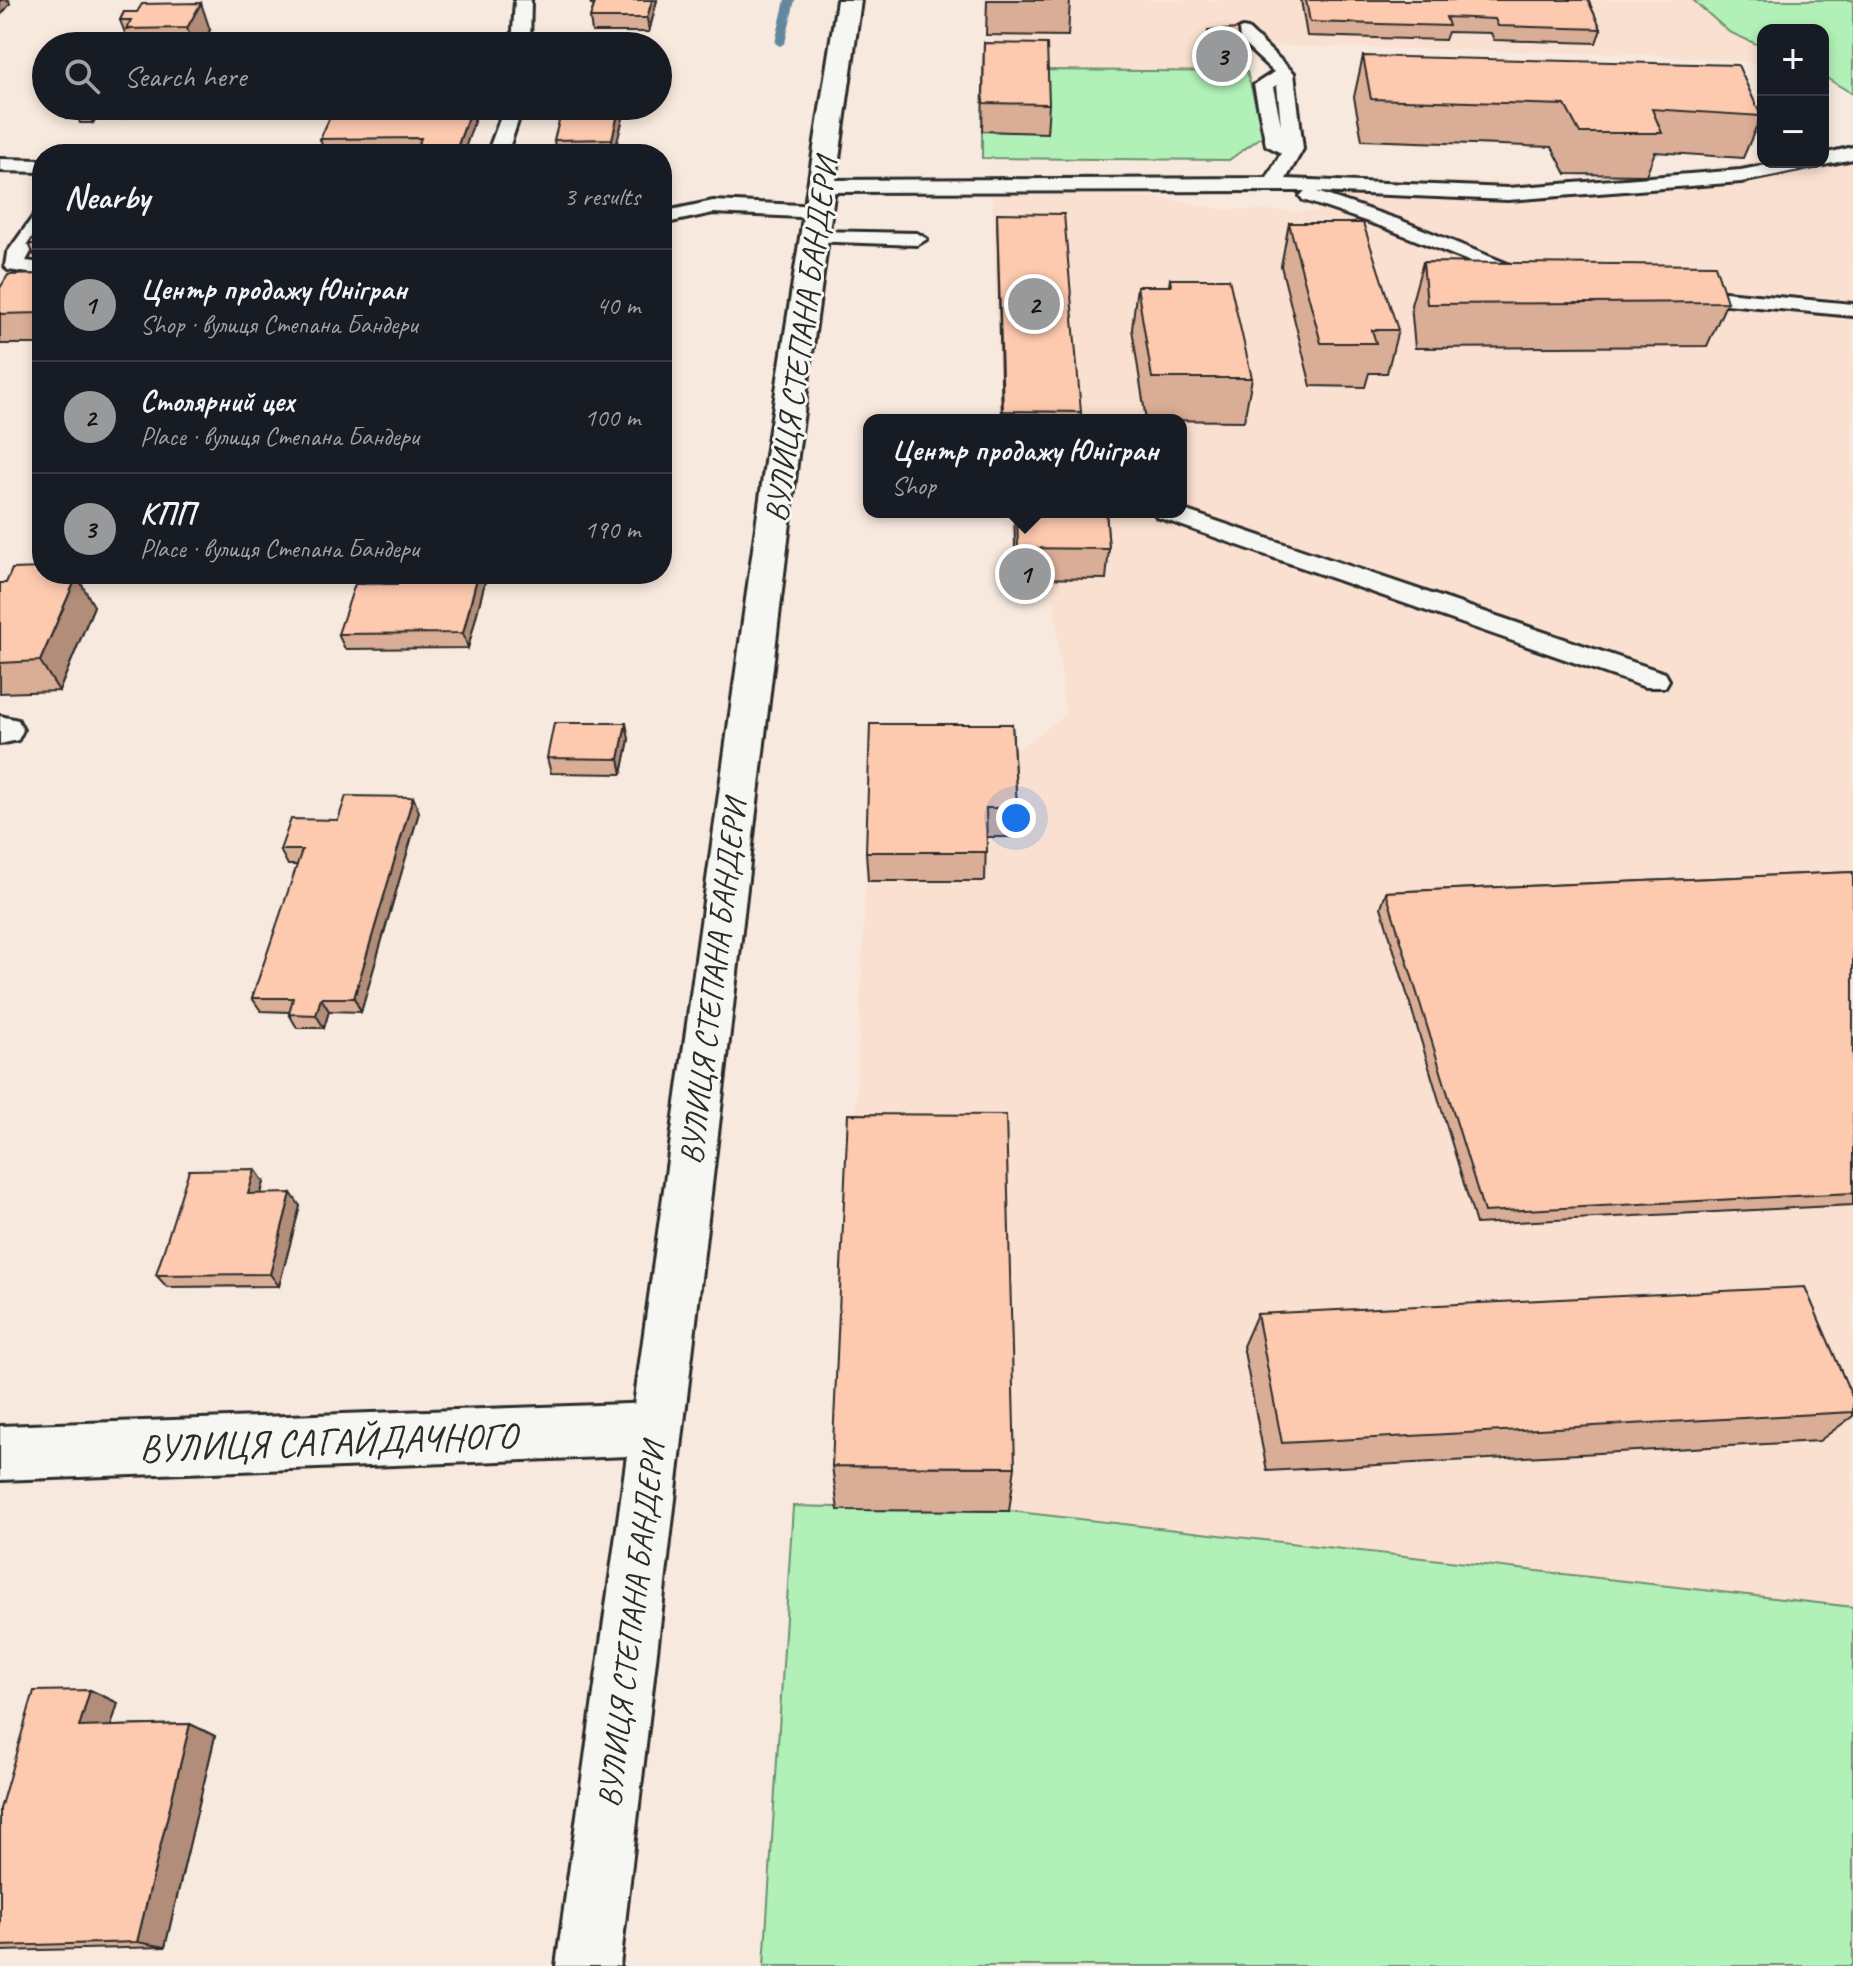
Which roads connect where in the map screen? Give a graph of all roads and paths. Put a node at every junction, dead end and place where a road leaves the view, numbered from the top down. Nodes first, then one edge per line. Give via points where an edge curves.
1 (523, 0) edge
2 (849, 0) edge
3 (522, 32) edge
4 (1242, 33) edge
5 (1285, 73) junction
6 (509, 120) edge
7 (501, 144) edge
8 (1293, 149) junction
9 (1853, 153) edge
10 (1829, 159) edge
11 (0, 165) edge
12 (32, 166) edge
13 (1781, 168) edge
14 (1273, 184) junction
15 (713, 207) junction
16 (672, 210) edge
17 (820, 212) junction
18 (672, 216) edge
19 (32, 232) edge
20 (917, 239) dead end
21 (32, 268) edge
22 (1546, 281) edge
23 (1654, 291) edge
24 (1853, 310) edge
25 (1183, 518) edge
26 (1655, 680) dead end
27 (655, 1429) junction
28 (0, 1453) edge
29 (588, 1966) edge

1 - 3 lane
2 - 17 street, ВУЛИЦЯ СТЕПАНА БАНДЕРИ
4 - 5 lane
5 - 8 lane
5 - 8 lane via 1263,85 1276,145
6 - 7 lane
8 - 14 lane
9 - 10 lane
11 - 12 lane
13 - 14 lane via 1741,176 1508,194
14 - 17 lane
14 - 22 lane via 1393,224 1531,280
15 - 16 lane
15 - 17 lane
15 - 18 lane
17 - 20 lane
17 - 27 street, ВУЛИЦЯ СТЕПАНА БАНДЕРИ via 782,455
19 - 21 lane via 17,253 15,266
23 - 24 lane
25 - 26 lane
27 - 28 street, ВУЛИЦЯ САГАЙДАЧНОГО
27 - 29 street, ВУЛИЦЯ СТЕПАНА БАНДЕРИ

